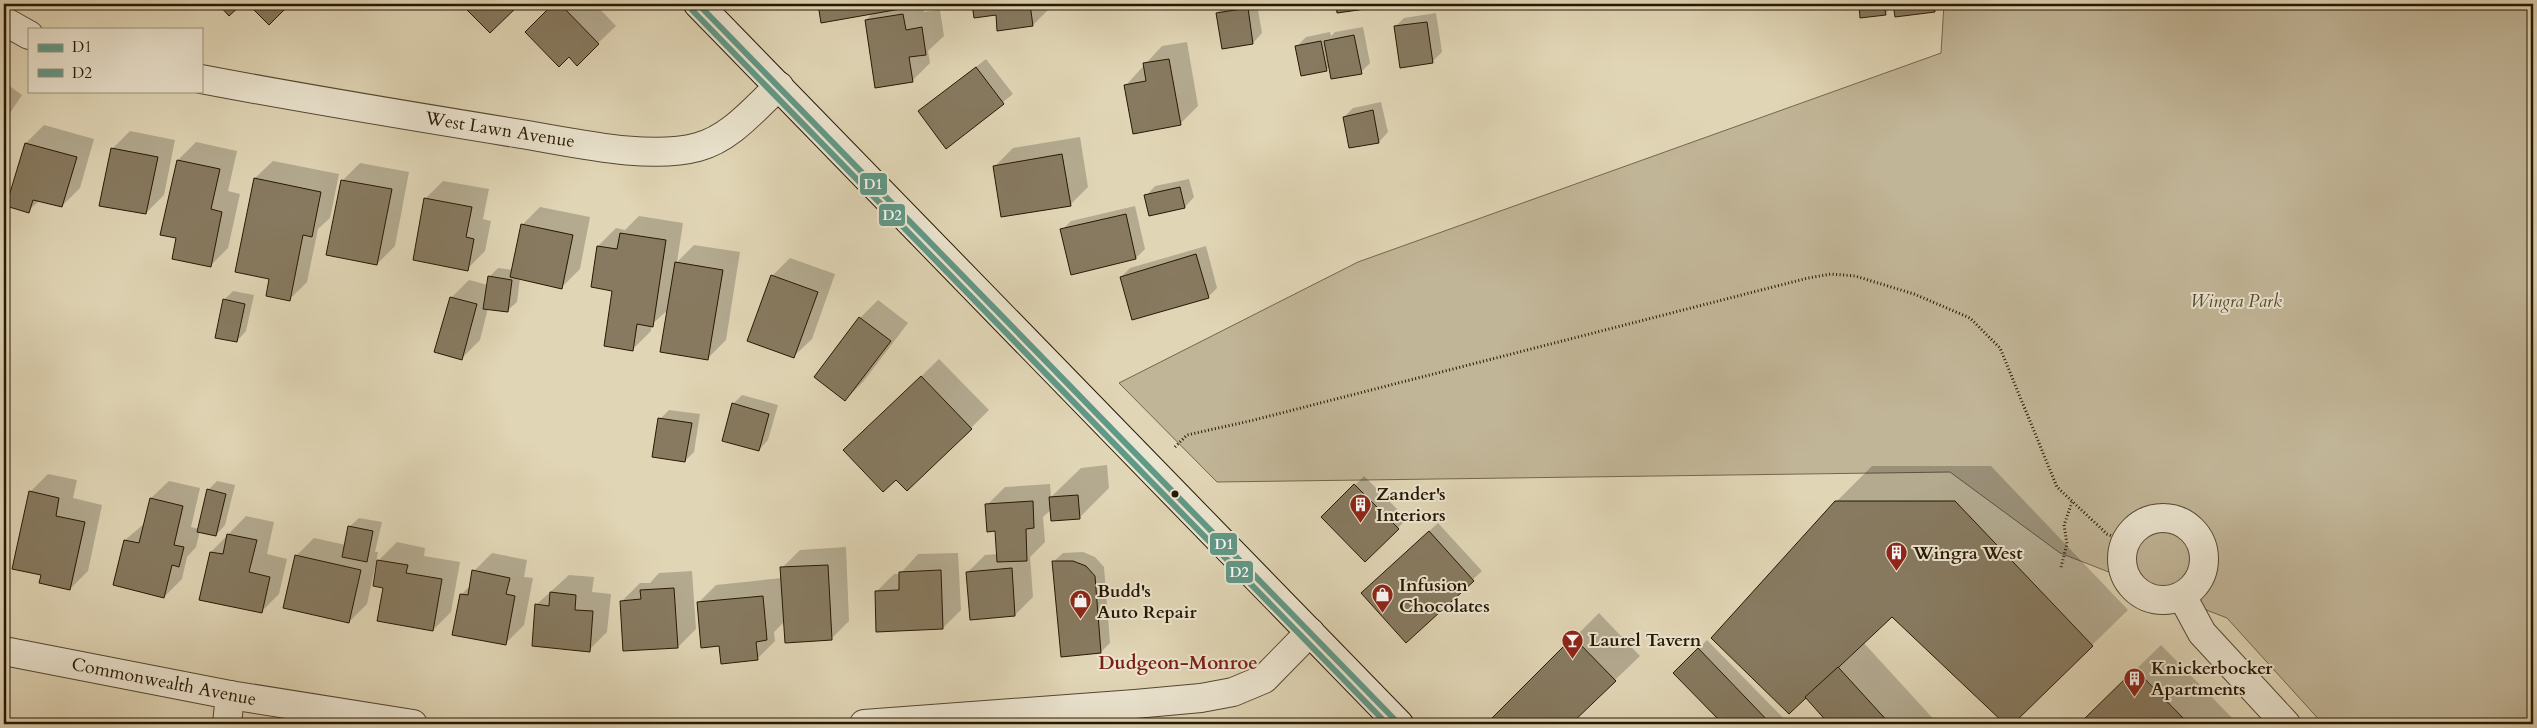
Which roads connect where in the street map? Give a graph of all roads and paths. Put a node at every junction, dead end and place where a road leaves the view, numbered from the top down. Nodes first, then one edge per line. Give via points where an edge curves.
1 (698, 4) edge
2 (4, 21) edge
3 (28, 34) edge
4 (202, 79) edge
5 (779, 86) junction
6 (1175, 448) dead end
7 (2072, 502) junction
8 (2126, 542) junction
9 (2061, 567) dead end
10 (2182, 596) junction
11 (1310, 632) junction
12 (4, 652) edge
13 (230, 695) junction
14 (227, 724) edge
15 (413, 724) edge
16 (864, 724) edge
17 (1399, 724) edge
18 (2286, 724) edge

1 - 5 street
2 - 3 street
4 - 5 street, West Lawn Avenue via 597,146 666,152 698,147 723,138
5 - 11 street
6 - 7 path via 1187,435 1831,274 1855,276 1914,294 1970,318 2000,348 2057,487
7 - 8 path via 2107,534
7 - 9 path via 2064,525 2067,544
8 - 10 street via 2122,555 2123,570 2140,593 2153,599 2168,600
8 - 10 street via 2146,521 2166,518 2186,524 2203,547 2204,561 2194,587
10 - 18 street via 2207,639
11 - 16 street via 1264,679 1233,692 1135,704
11 - 17 street
12 - 13 street, Commonwealth Avenue
13 - 14 street
13 - 15 street, Commonwealth Avenue

